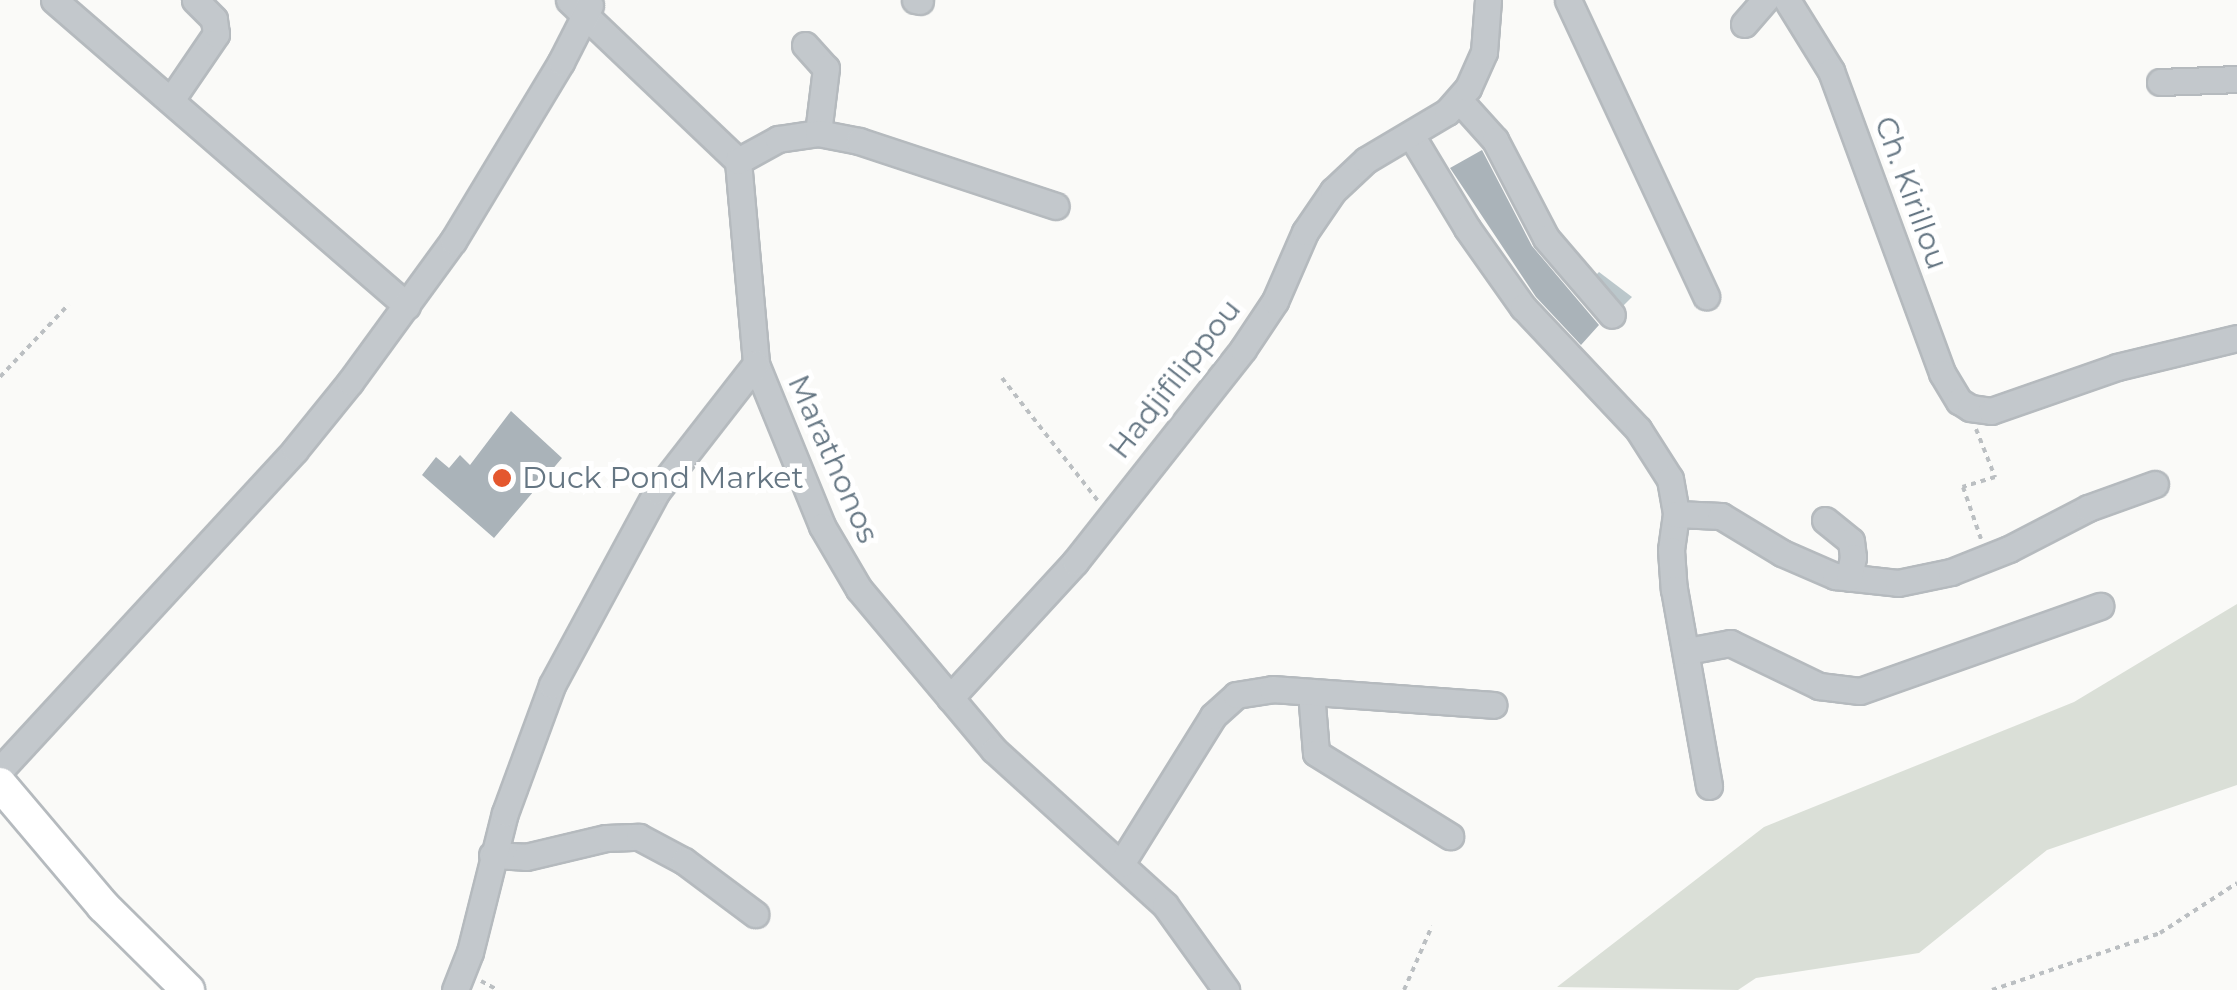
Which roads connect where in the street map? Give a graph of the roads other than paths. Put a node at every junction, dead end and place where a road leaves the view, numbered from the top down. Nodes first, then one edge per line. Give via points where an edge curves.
1 (54, 0) edge
2 (195, 0) edge
3 (1488, 0) edge
4 (1568, 0) edge
5 (1765, 0) edge
6 (1787, 0) edge
7 (582, 5) edge
8 (1744, 24) dead end
9 (805, 45) dead end
10 (2237, 80) edge
11 (2160, 82) dead end
12 (171, 100) junction
13 (1458, 100) junction
14 (818, 133) junction
15 (1411, 134) junction
16 (738, 161) junction
17 (1056, 206) dead end
18 (1706, 296) dead end
19 (407, 306) junction
20 (1612, 315) dead end
21 (2237, 338) edge
22 (756, 364) junction
23 (2155, 484) dead end
24 (1676, 514) junction
25 (1824, 520) dead end
26 (1849, 578) junction
27 (2100, 606) dead end
28 (1687, 651) junction
29 (1312, 692) junction
30 (950, 698) junction
31 (1493, 705) dead end
32 (1709, 786) dead end
33 (2, 788) edge
34 (1450, 836) dead end
35 (492, 855) junction
36 (1121, 864) junction
37 (755, 914) dead end
38 (188, 990) edge
39 (454, 990) edge
40 (1226, 990) edge

1 - 12 street
2 - 12 street via 214,19 216,34
3 - 13 street, Hadjifilippou via 1484,52
4 - 18 street
5 - 8 street
6 - 21 street, Ch. Kirillou via 1830,70 1942,373 1970,408 2014,406 2116,367
7 - 16 street
7 - 19 street via 463,224
9 - 14 street via 826,68
10 - 11 street
12 - 19 street
13 - 15 street, Hadjifilippou
13 - 20 street via 1495,140 1546,238
14 - 16 street via 778,139
14 - 17 street
15 - 24 street via 1523,307 1652,446 1670,479
15 - 30 street, Hadjifilippou via 1366,160 1326,200 1260,327 1031,613
16 - 22 street, Marathonos
19 - 33 street via 296,450
22 - 30 street, Marathonos via 838,557
22 - 35 street via 657,491 575,636 530,736
23 - 26 street via 2088,508 1988,558 1910,582
24 - 26 street via 1721,516 1812,568
24 - 28 street via 1671,568
25 - 26 street via 1850,541
27 - 28 street via 1860,691 1819,686 1730,644
28 - 32 street
29 - 31 street
29 - 34 street via 1316,753
29 - 36 street via 1250,690 1222,704
30 - 36 street, Marathonos via 994,750
33 - 38 main road via 102,906
35 - 37 street via 526,857 606,838 639,838 684,861
35 - 39 street via 470,952
36 - 40 street, Marathonos via 1186,930

